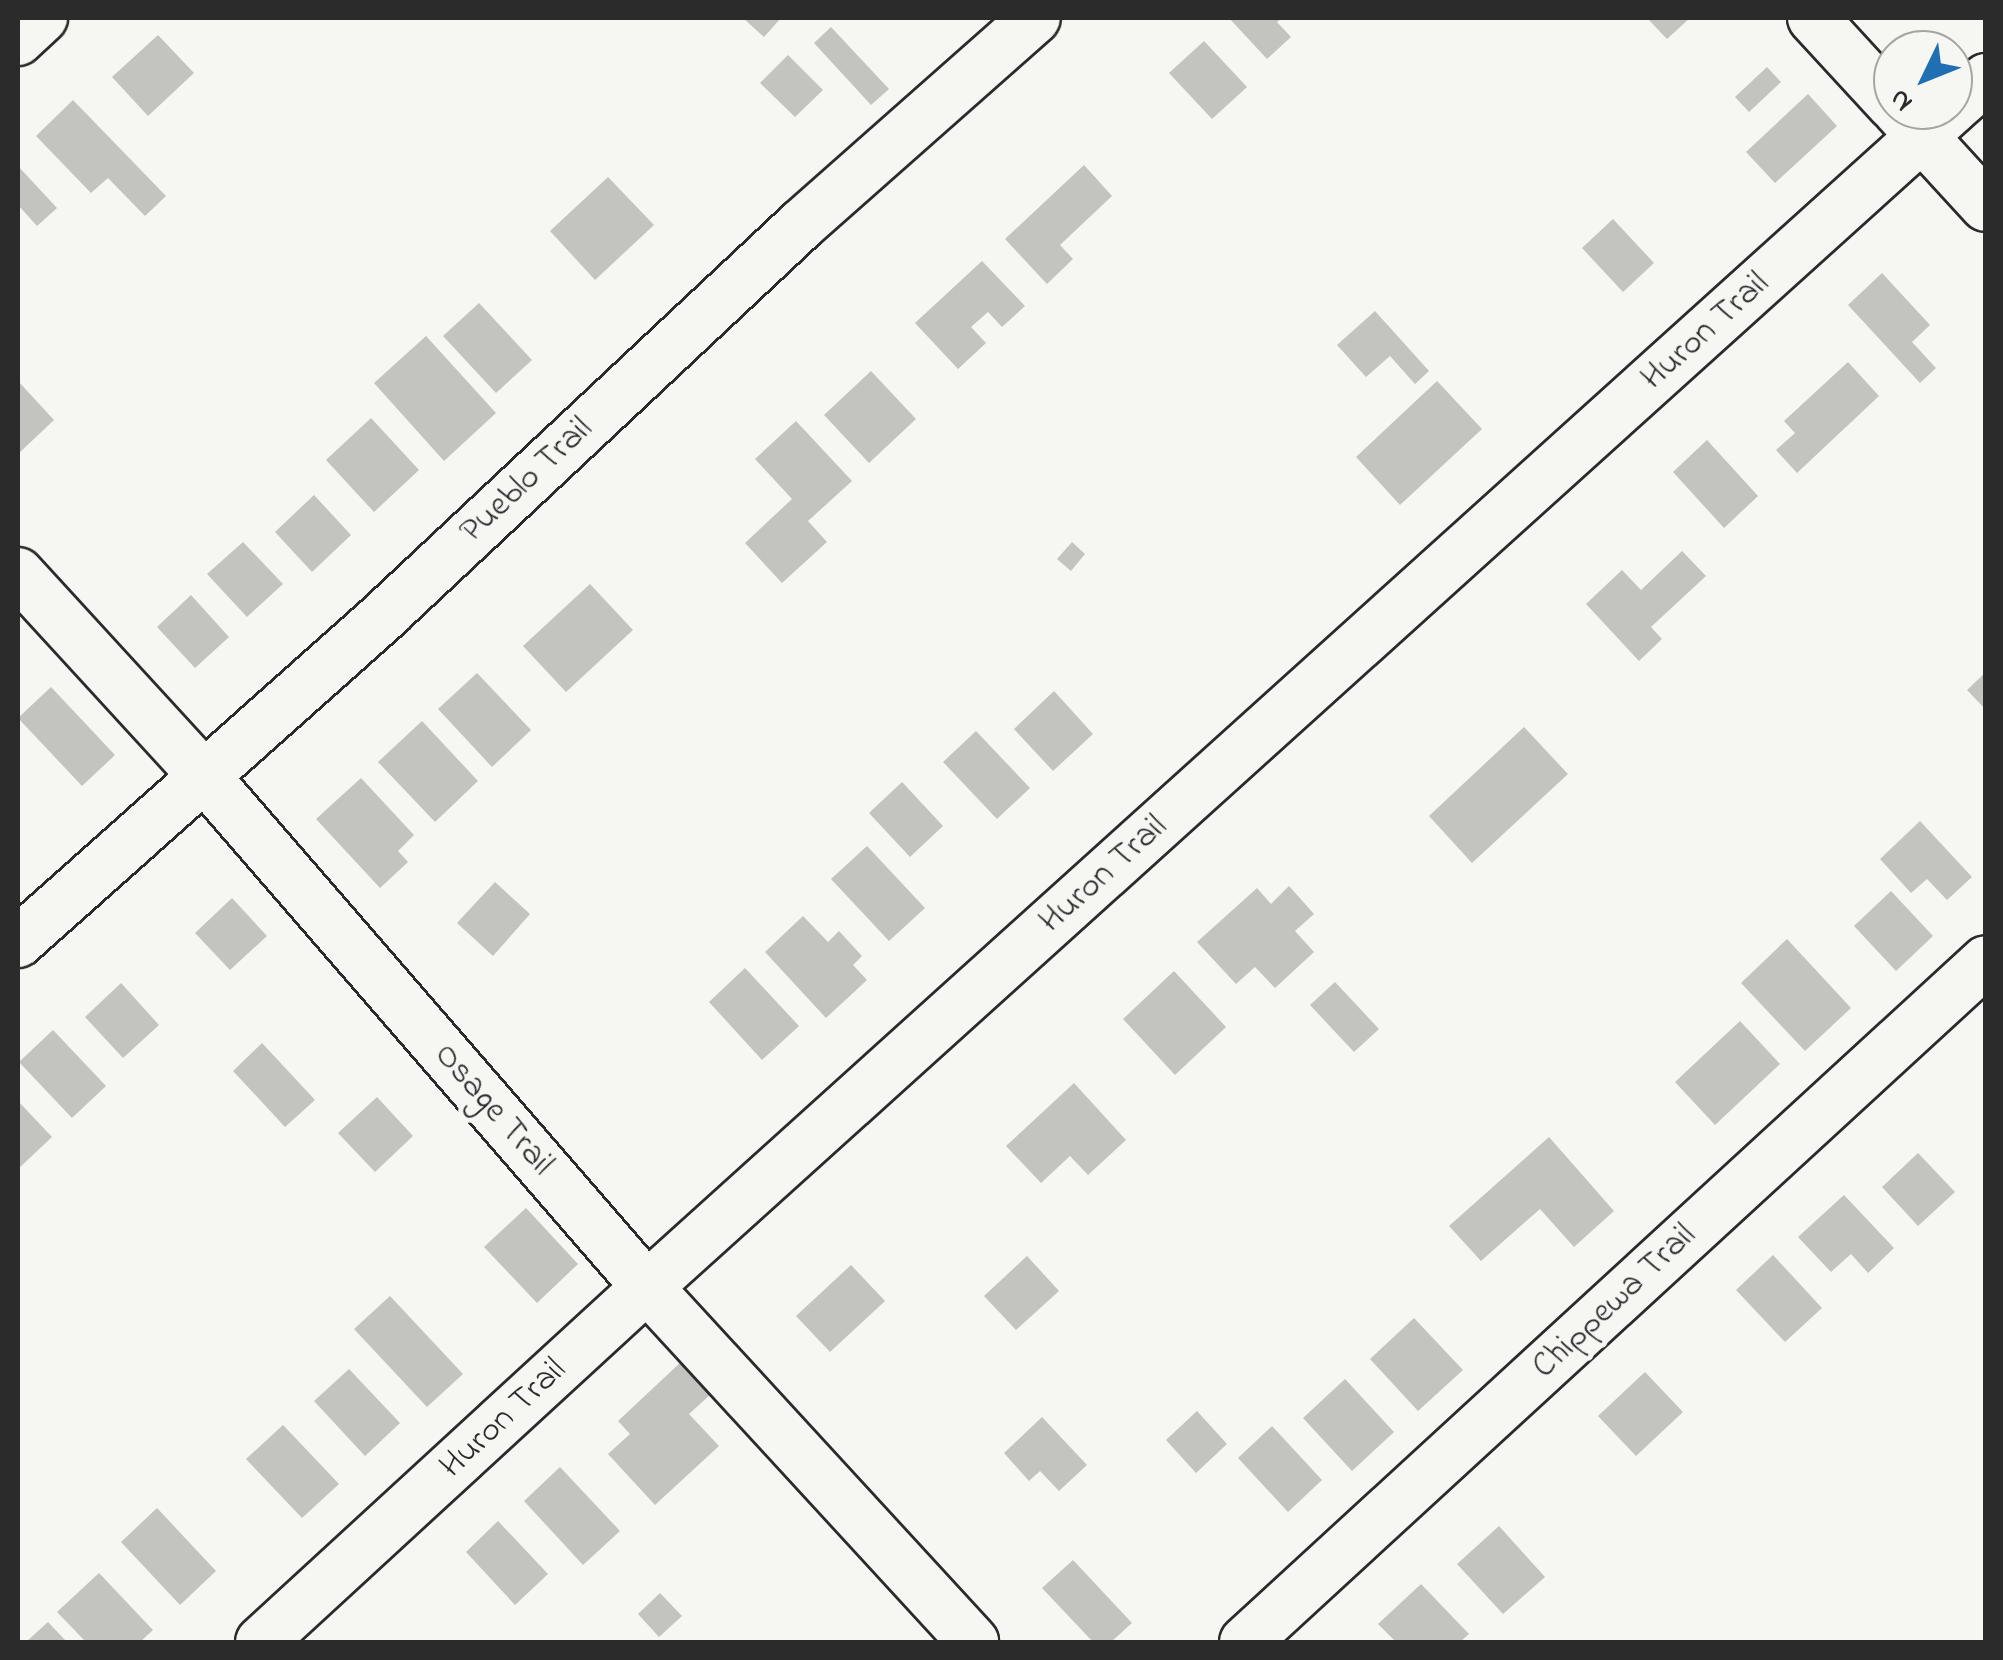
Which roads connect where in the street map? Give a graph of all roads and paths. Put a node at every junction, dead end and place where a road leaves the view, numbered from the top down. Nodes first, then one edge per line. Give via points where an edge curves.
1 (42, 18) edge
2 (1035, 18) edge
3 (1813, 18) edge
4 (18, 40) edge
5 (1873, 70) edge
6 (1906, 130) edge
7 (1934, 130) edge
8 (1986, 206) edge
9 (18, 573) edge
10 (204, 776) junction
11 (18, 942) edge
12 (1986, 961) edge
13 (647, 1287) junction
14 (261, 1642) edge
15 (974, 1642) edge
16 (1245, 1642) edge

1 - 4 street
2 - 10 street, Pueblo Trail
3 - 5 street
6 - 13 street, Huron Trail
7 - 8 street
9 - 10 street, Osage Trail
10 - 11 street, Pueblo Trail
10 - 13 street, Osage Trail
12 - 16 street, Chippewa Trail
13 - 14 street, Huron Trail
13 - 15 street, Osage Trail

